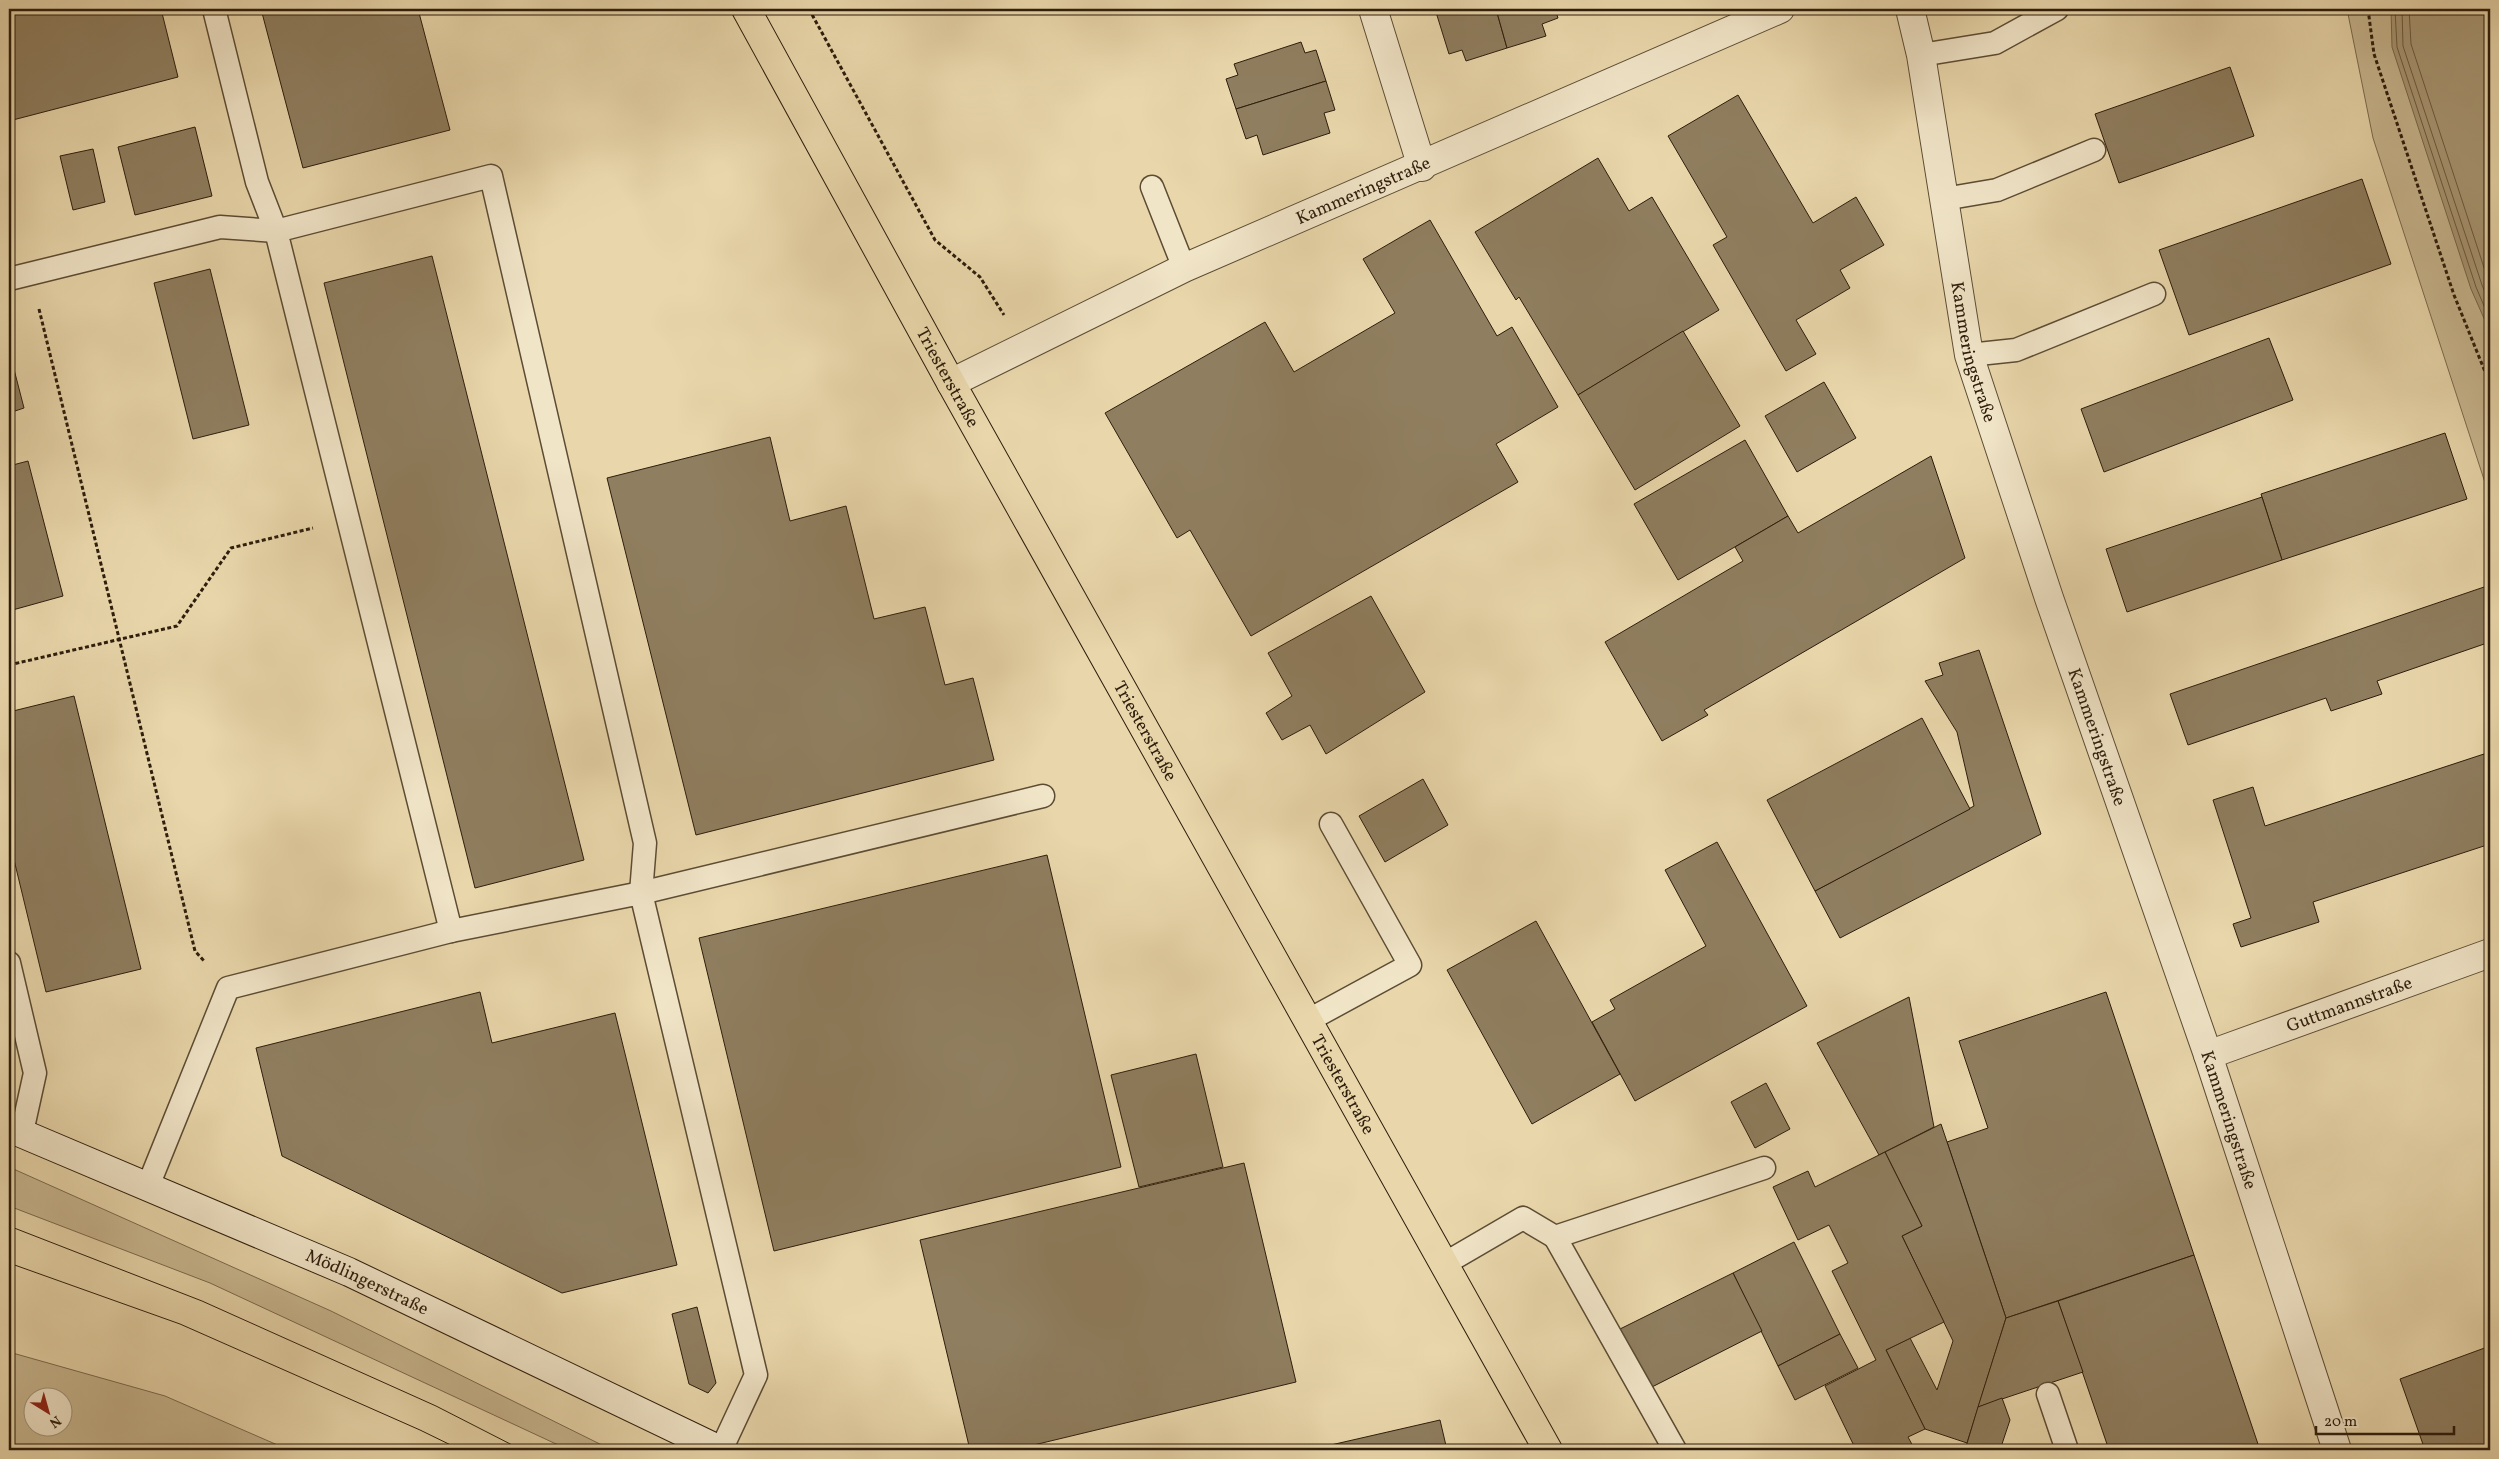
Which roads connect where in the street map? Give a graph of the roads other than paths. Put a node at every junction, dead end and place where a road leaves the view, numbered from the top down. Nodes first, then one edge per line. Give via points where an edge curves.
1 (214, 9) edge
2 (746, 9) edge
3 (1373, 9) edge
4 (1780, 9) edge
5 (1910, 9) edge
6 (2057, 9) edge
7 (1921, 55) junction
8 (2094, 150) dead end
9 (1422, 167) junction
10 (1152, 187) dead end
11 (1944, 199) junction
12 (276, 231) junction
13 (1184, 268) junction
14 (9, 279) edge
15 (2154, 294) dead end
16 (1969, 356) junction
17 (951, 383) junction
18 (1043, 796) dead end
19 (1331, 824) dead end
20 (641, 892) junction
21 (451, 932) junction
22 (2490, 953) edge
23 (9, 963) edge
24 (1307, 1021) junction
25 (2208, 1055) junction
26 (16, 1130) edge
27 (1764, 1168) dead end
28 (148, 1186) junction
29 (1555, 1238) junction
30 (1444, 1264) junction
31 (2048, 1394) dead end
32 (721, 1450) edge
33 (1548, 1450) edge
34 (1675, 1450) edge
35 (2067, 1450) edge
36 (2338, 1450) edge

1 - 12 lane via 257,182
2 - 17 main road, Triesterstraße
3 - 9 street
4 - 9 street, Kammeringstraße
5 - 7 street, Kammeringstraße
6 - 7 lane via 1995,43
7 - 11 street, Kammeringstraße
8 - 11 lane via 1998,190
9 - 13 street, Kammeringstraße
10 - 13 lane
11 - 16 street, Kammeringstraße
12 - 14 lane via 220,227
12 - 20 lane via 491,176 645,844
12 - 21 lane
13 - 17 street, Kammeringstraße
15 - 16 lane via 2016,350
16 - 25 street, Kammeringstraße via 2049,598
17 - 24 main road, Triesterstraße
18 - 20 lane
19 - 24 lane via 1410,965
20 - 21 lane
20 - 32 lane via 756,1375
21 - 28 lane via 228,988
22 - 25 street, Guttmannstraße
23 - 26 lane via 35,1073
24 - 30 main road, Triesterstraße
25 - 36 street, Kammeringstraße
26 - 28 street, Mödlingerstraße
27 - 29 lane
28 - 32 street, Mödlingerstraße via 350,1272
29 - 30 lane via 1523,1218
29 - 34 lane
30 - 33 main road, Triesterstraße
31 - 35 lane

